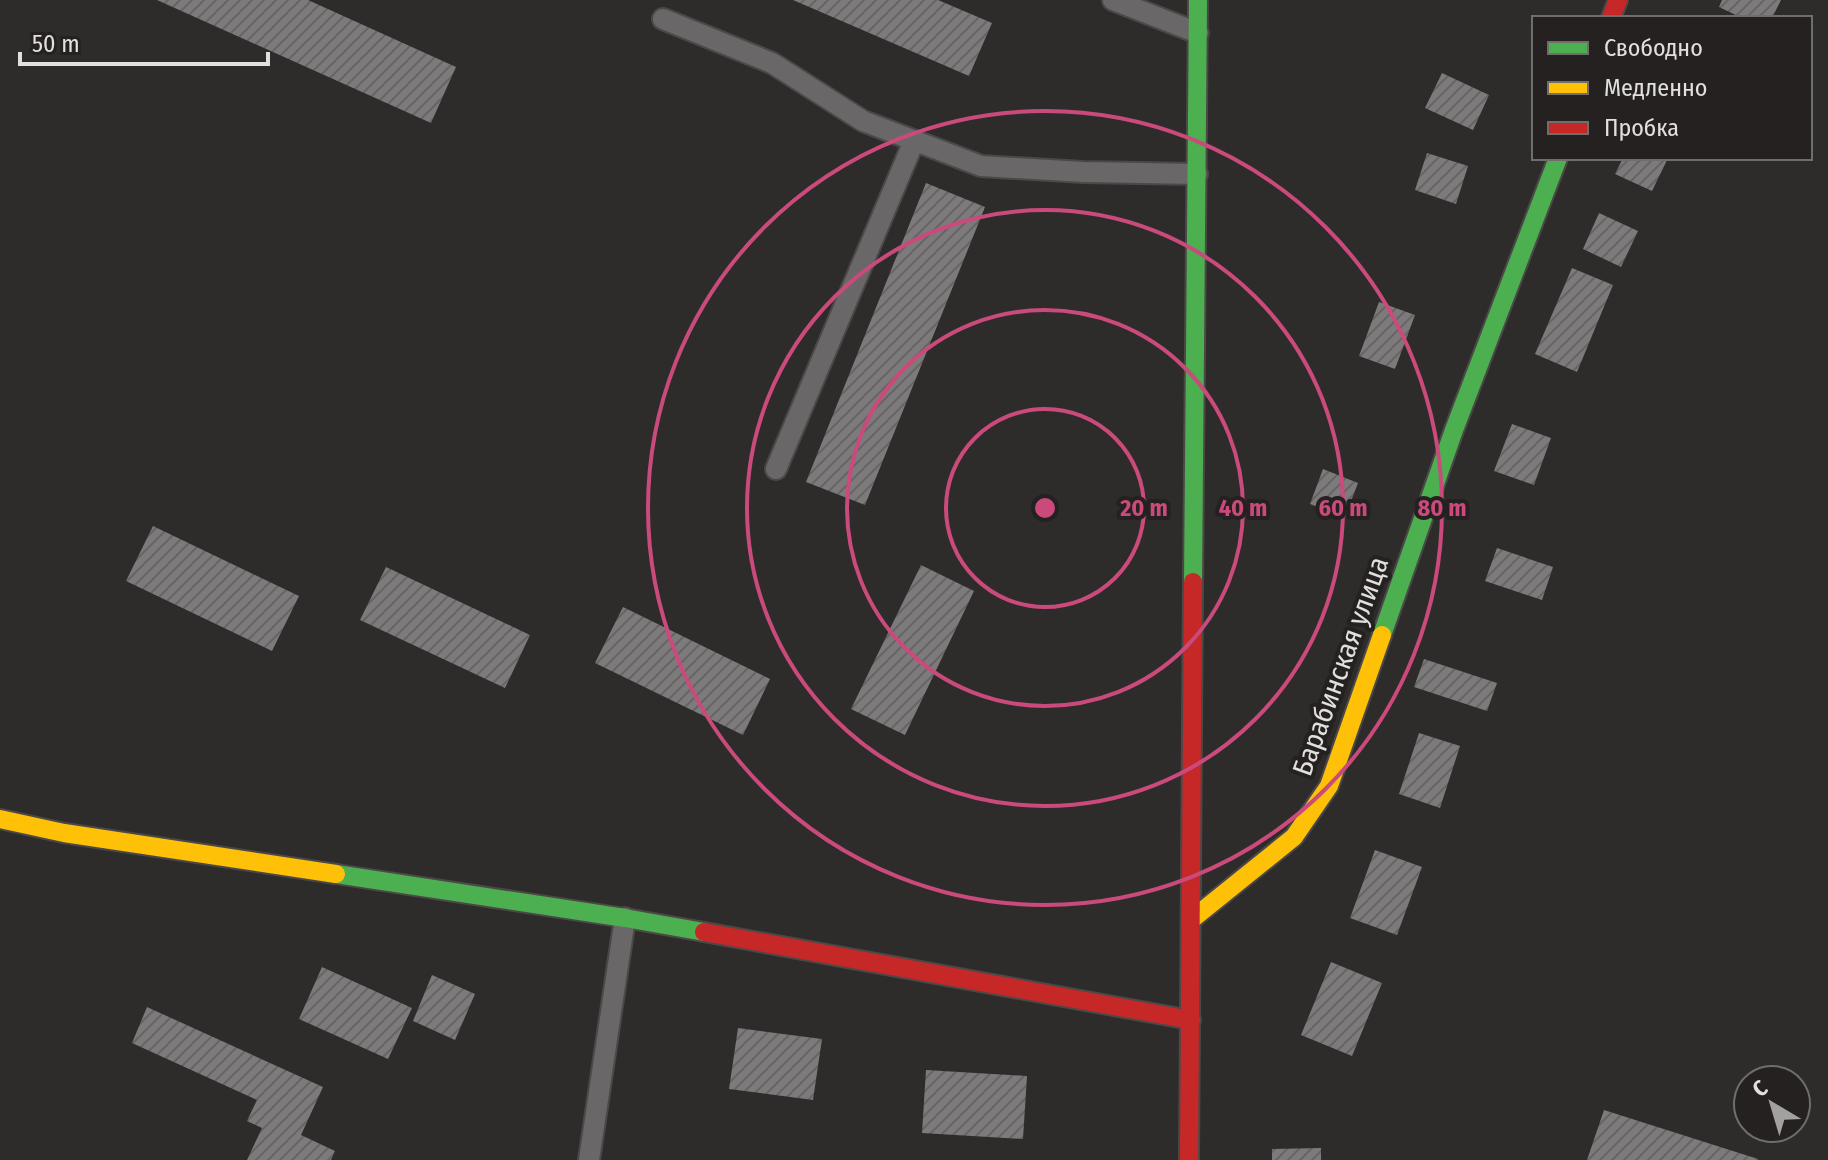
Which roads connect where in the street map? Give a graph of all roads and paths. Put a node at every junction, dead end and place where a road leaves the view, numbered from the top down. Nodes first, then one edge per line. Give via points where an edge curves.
1 (1113, 0) edge
2 (1198, 0) edge
3 (663, 19) dead end
4 (1198, 33) junction
5 (914, 141) junction
6 (1557, 160) edge
7 (1197, 174) junction
8 (776, 469) dead end
9 (0, 819) edge
10 (625, 918) junction
11 (1191, 920) junction
12 (1191, 1020) junction
13 (589, 1160) edge
14 (1189, 1160) edge

1 - 4 lane
2 - 4 street
3 - 5 lane via 772,63 863,121
4 - 7 street
5 - 7 lane via 981,166
5 - 8 lane
6 - 11 street, Барабинская улица via 1454,430 1329,786 1294,837
7 - 11 street
9 - 10 street
10 - 12 street
10 - 13 lane
11 - 12 street
12 - 14 street

